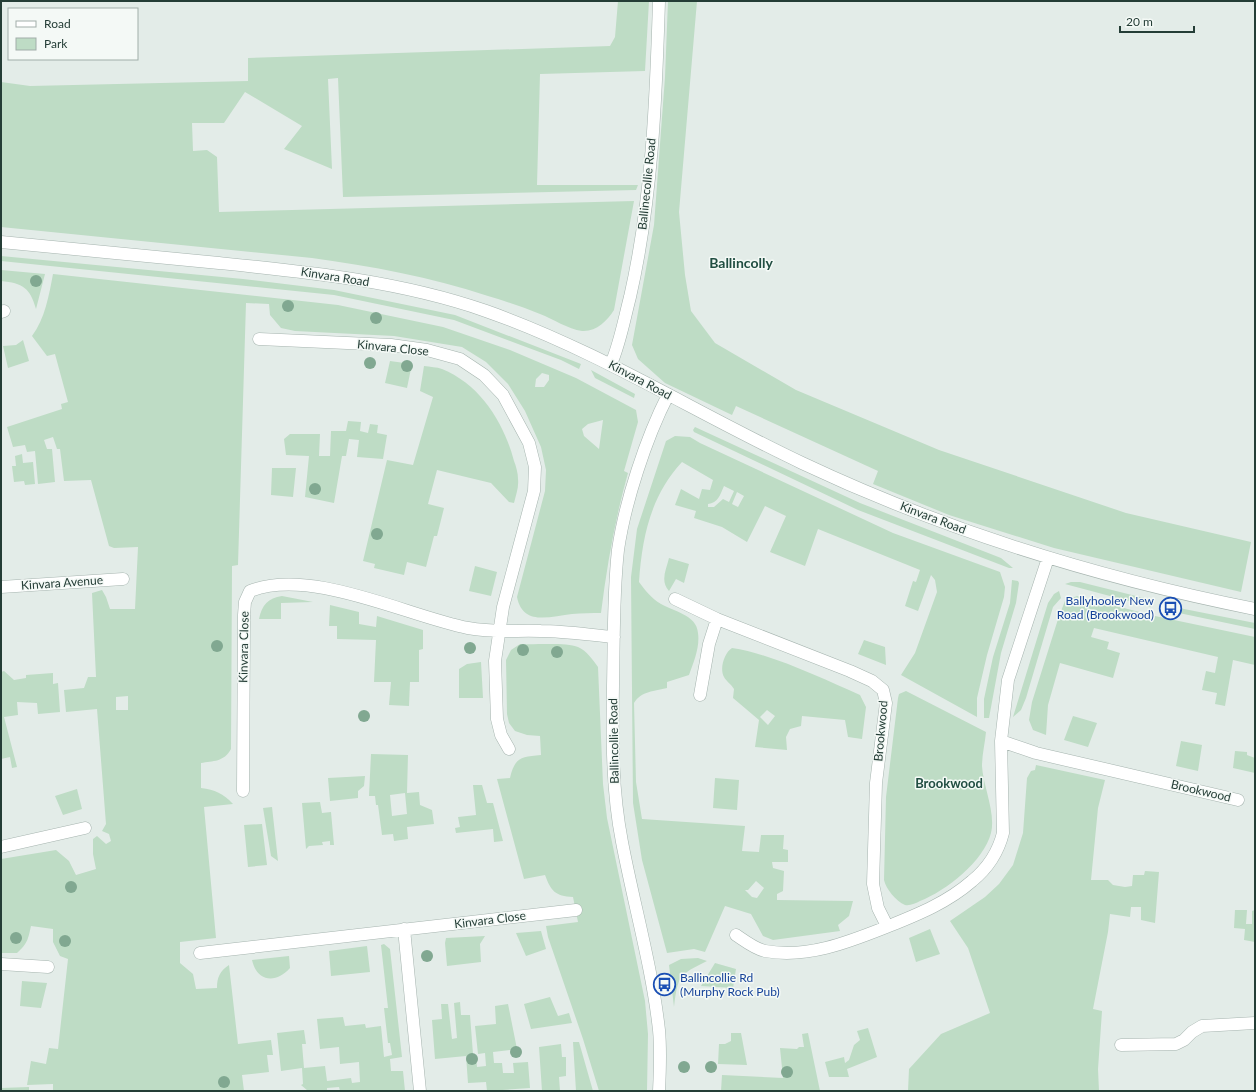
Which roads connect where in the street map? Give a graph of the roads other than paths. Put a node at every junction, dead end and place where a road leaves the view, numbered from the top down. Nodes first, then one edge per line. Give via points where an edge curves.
1 (659, 1) edge
2 (1, 242) edge
3 (259, 339) dead end
4 (611, 364) junction
5 (668, 395) junction
6 (1048, 558) junction
7 (123, 579) dead end
8 (1, 587) edge
9 (675, 599) dead end
10 (1255, 609) edge
11 (717, 619) junction
12 (498, 632) junction
13 (614, 637) junction
14 (700, 695) dead end
15 (1001, 741) junction
16 (509, 749) dead end
17 (243, 791) dead end
18 (1238, 800) dead end
19 (85, 828) dead end
20 (1, 847) edge
21 (576, 910) dead end
22 (887, 926) junction
23 (404, 929) junction
24 (736, 935) dead end
25 (200, 954) dead end
26 (1, 964) edge
27 (48, 967) dead end
28 (1255, 1023) edge
29 (1121, 1044) dead end
30 (420, 1091) edge
31 (659, 1091) edge

1 - 4 street, Ballinecollie Road via 647,195 638,259 618,348
2 - 4 street, Kinvara Road via 312,273 378,284 438,297 485,311
3 - 12 street, Kinvara Close via 391,345 427,350 460,359 484,374 503,395 529,443 535,475 534,491
4 - 5 street, Kinvara Road
5 - 6 street, Kinvara Road via 802,463 891,502
5 - 13 street, Ballincollie Road via 644,454 625,516 616,576
6 - 10 street, Kinvara Road via 1111,577
6 - 15 street via 1008,680
7 - 8 street, Kinvara Avenue
9 - 11 street, Brookwood
11 - 14 street via 709,644
11 - 22 street, Brookwood via 850,671 872,681 883,690 886,702 876,783 873,884 878,908
12 - 13 street, Kinvara Close via 542,631
12 - 16 street, Kinvara Close via 495,661 497,718 501,735
12 - 17 street, Kinvara Close via 468,628 318,587 274,585 250,591 245,602 244,615
13 - 31 street, Ballincollie Road via 614,785 621,840 649,969 659,1031
15 - 18 street, Brookwood via 1036,753
15 - 22 street via 1003,833 999,848 988,865 949,898 926,911
19 - 20 street
21 - 23 street, Kinvara Close
22 - 24 street via 838,945 788,953 764,951
23 - 25 street, Kinvara Close
23 - 30 street
26 - 27 street
28 - 29 street via 1202,1026 1176,1044

